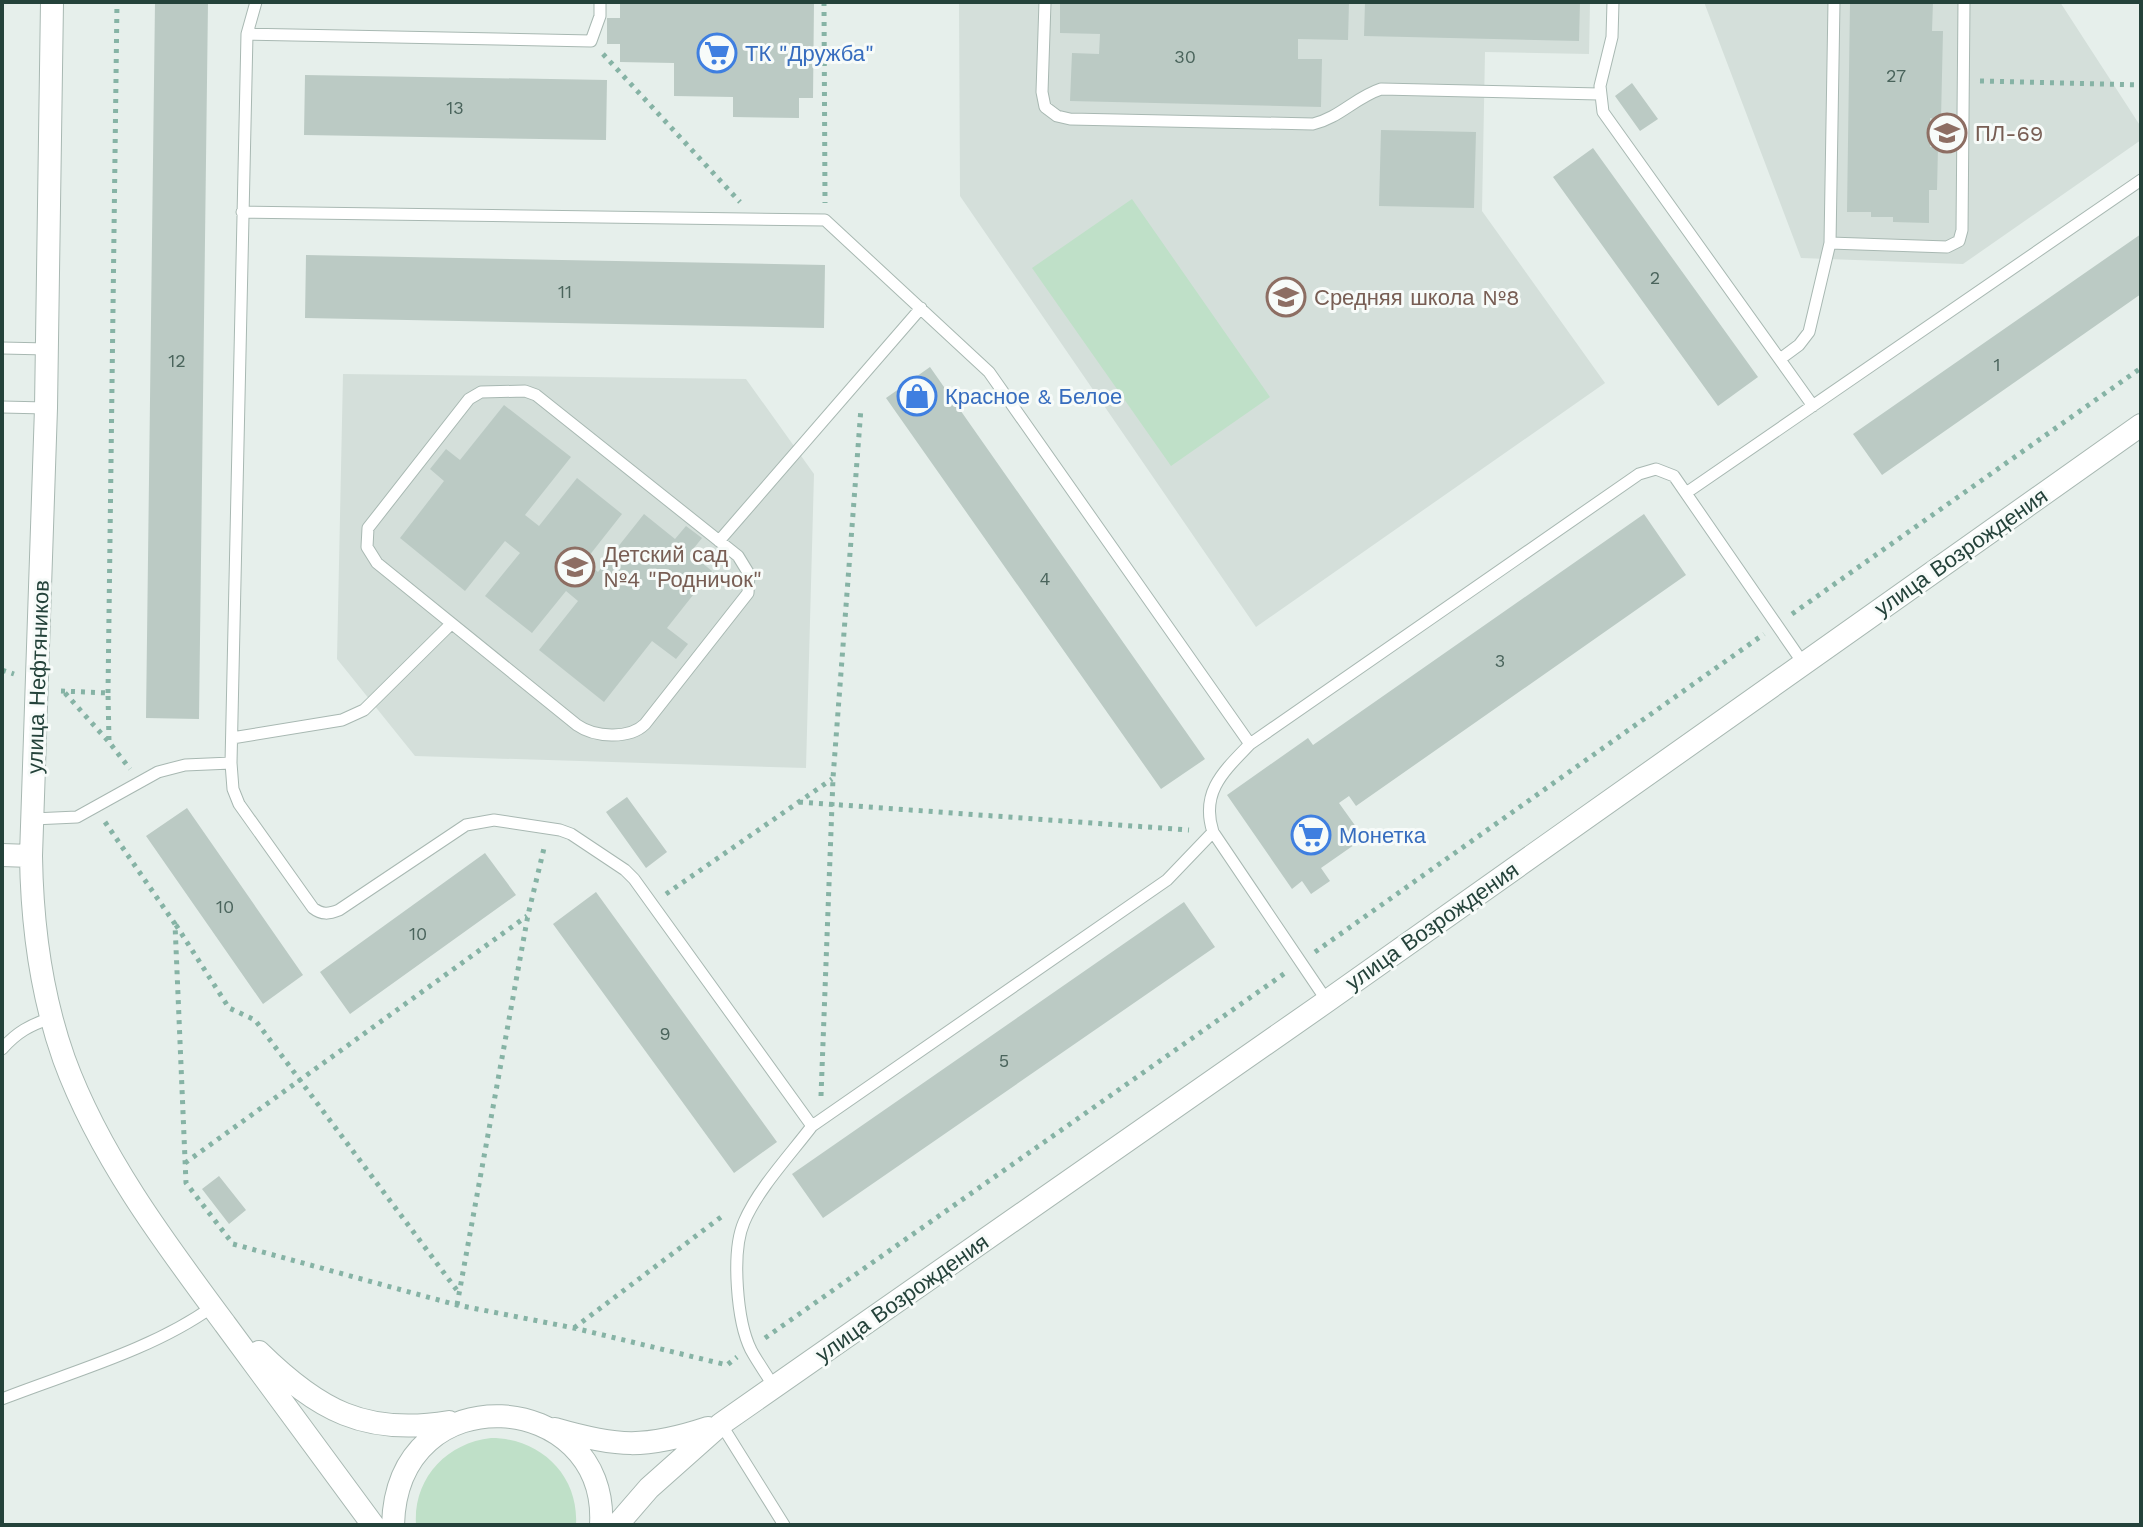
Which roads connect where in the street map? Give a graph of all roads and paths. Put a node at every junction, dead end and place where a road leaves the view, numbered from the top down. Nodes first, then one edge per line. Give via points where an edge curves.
1 (52, 2) edge
2 (117, 2) edge
3 (256, 2) edge
4 (600, 2) edge
5 (824, 2) edge
6 (1045, 2) edge
7 (1613, 2) edge
8 (1834, 2) edge
9 (1964, 2) edge
10 (247, 34) junction
11 (591, 41) junction
12 (1963, 80) junction
13 (2141, 85) edge
14 (1599, 94) junction
15 (2141, 180) edge
16 (242, 212) junction
17 (758, 220) junction
18 (825, 220) junction
19 (1830, 243) junction
20 (921, 308) junction
21 (2, 348) edge
22 (47, 349) junction
23 (1780, 359) junction
24 (863, 375) junction
25 (1813, 406) junction
26 (2, 407) edge
27 (46, 408) junction
28 (2141, 425) edge
29 (1686, 493) junction
30 (719, 541) junction
31 (451, 624) junction
32 (1803, 663) junction
33 (2, 670) edge
34 (39, 683) junction
35 (65, 693) junction
36 (108, 693) junction
37 (232, 738) junction
38 (109, 742) junction
39 (1250, 744) junction
40 (231, 763) junction
41 (833, 778) junction
42 (141, 782) junction
43 (799, 802) junction
44 (832, 804) junction
45 (33, 819) junction
46 (549, 828) junction
47 (1213, 832) junction
48 (2, 855) edge
49 (31, 856) junction
50 (652, 904) junction
51 (528, 915) junction
52 (175, 924) dead end
53 (1327, 1001) junction
54 (51, 1018) junction
55 (2, 1049) edge
56 (301, 1081) junction
57 (816, 1123) junction
58 (184, 1163) dead end
59 (734, 1208) dead end
60 (459, 1293) junction
61 (457, 1305) dead end
62 (212, 1307) junction
63 (574, 1328) dead end
64 (774, 1388) junction
65 (2, 1399) edge
66 (465, 1420) junction
67 (540, 1424) junction
68 (721, 1424) junction
69 (373, 1525) edge
70 (393, 1525) edge
71 (601, 1525) edge
72 (617, 1525) edge
73 (784, 1525) edge

1 - 22 street, улица Нефтяников
2 - 36 path
3 - 10 lane
4 - 11 lane
5 - 18 path
6 - 14 lane via 1045,107 1070,119 1313,124 1381,89
7 - 14 lane via 1612,37
8 - 19 lane
9 - 12 lane
10 - 11 lane
10 - 16 lane
11 - 17 path
12 - 13 path
12 - 19 lane via 1959,241 1947,247
14 - 23 lane via 1603,112
15 - 25 lane
16 - 17 lane
16 - 37 lane
17 - 18 lane
18 - 20 lane
19 - 23 lane via 1809,332
20 - 24 lane
20 - 39 lane via 989,372
21 - 22 lane
22 - 27 street, улица Нефтяников
23 - 25 lane
24 - 30 lane
24 - 41 path
25 - 29 lane
26 - 27 lane
27 - 34 street, улица Нефтяников
28 - 32 street, улица Возрождения
29 - 32 lane
29 - 39 lane via 1674,476 1656,469 1639,474
30 - 31 lane via 745,565 748,593 645,724 626,735 584,730
30 - 31 lane via 536,395 481,392 459,411 373,520 366,537 377,563
31 - 37 lane via 355,715
32 - 53 street, улица Возрождения
33 - 34 path
34 - 35 path
34 - 45 street, улица Нефтяников
35 - 36 path
35 - 38 path
36 - 38 path
37 - 40 lane
38 - 42 path
39 - 47 lane via 1211,795 1208,815
40 - 42 lane via 172,767
40 - 46 lane via 239,804 320,913 339,910 466,825 494,820
41 - 43 path
41 - 44 path
42 - 45 lane via 77,817
43 - 44 path
43 - 50 path
44 - 47 path
44 - 57 path
45 - 49 street, улица Нефтяников
46 - 50 lane via 571,834 625,870
46 - 51 path
47 - 53 lane
47 - 57 lane via 1167,880
48 - 49 street
49 - 54 street, улица Нефтяников via 32,911
50 - 57 lane
51 - 56 path
51 - 60 path
52 - 56 path via 229,1008 255,1020
53 - 64 street, улица Возрождения
54 - 55 lane via 15,1035
54 - 62 street, улица Нефтяников via 65,1061 105,1144
56 - 58 path
56 - 60 path
57 - 64 lane via 745,1219 739,1237 737,1279 746,1336
59 - 63 path
60 - 61 path
62 - 65 lane via 162,1337
62 - 66 street via 278,1371 328,1408 354,1419 404,1427
62 - 69 street
64 - 68 street, улица Возрождения
66 - 67 street via 503,1415
66 - 70 street via 430,1439 411,1461 397,1488
67 - 68 street via 631,1445 679,1438
67 - 71 street via 585,1463 600,1501
68 - 72 street via 649,1488
68 - 73 lane

